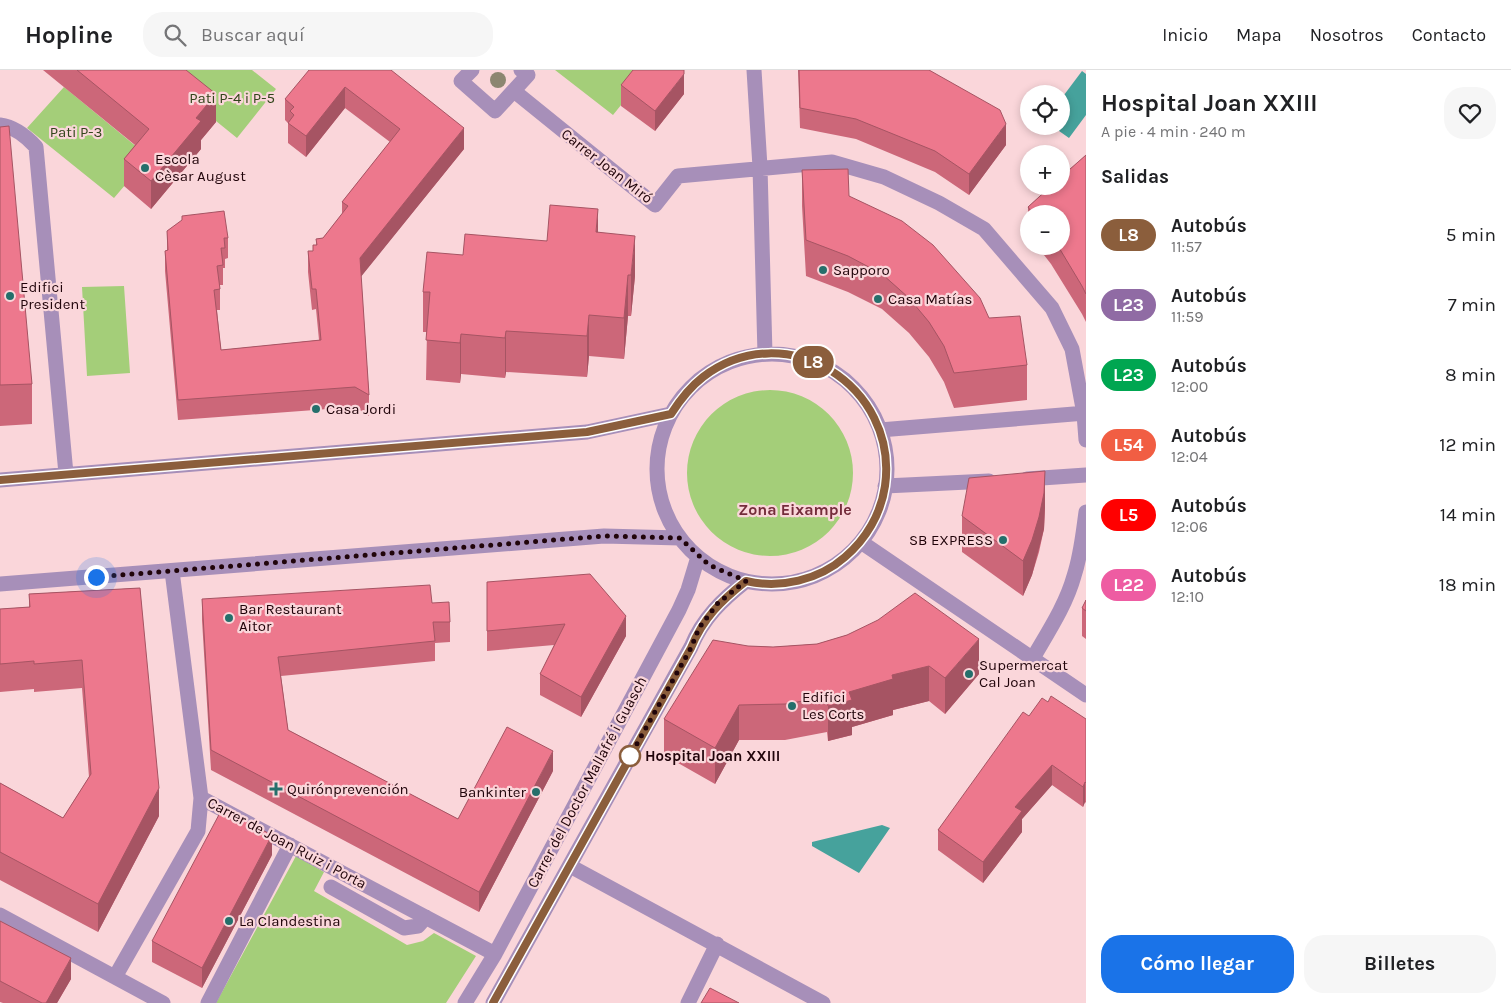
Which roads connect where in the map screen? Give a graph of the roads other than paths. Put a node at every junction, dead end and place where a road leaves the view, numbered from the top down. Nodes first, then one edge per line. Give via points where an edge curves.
1 (472, 70) edge
2 (521, 70) edge
3 (754, 70) edge
4 (514, 91) junction
5 (0, 125) edge
6 (760, 167) junction
7 (765, 354) junction
8 (1085, 413) edge
9 (671, 414) junction
10 (880, 430) junction
11 (1086, 440) edge
12 (66, 474) junction
13 (1086, 475) edge
14 (0, 480) edge
15 (885, 486) junction
16 (1086, 512) edge
17 (680, 538) junction
18 (861, 542) junction
19 (698, 557) junction
20 (172, 571) junction
21 (746, 581) junction
22 (0, 584) edge
23 (1033, 658) junction
24 (1086, 695) edge
25 (202, 798) junction
26 (290, 845) junction
27 (570, 866) junction
28 (331, 887) dead end
29 (0, 915) edge
30 (426, 917) junction
31 (717, 944) junction
32 (495, 954) junction
33 (115, 977) junction
34 (162, 1003) edge
35 (208, 1003) edge
36 (465, 1003) edge
37 (493, 1003) edge
38 (688, 1003) edge
39 (823, 1003) edge

1 - 4 street via 461,81 495,111
2 - 4 street via 528,75
3 - 6 street
4 - 6 street, Carrer Joan Miró via 654,205 678,176
5 - 12 street via 10,126 36,147
6 - 7 street
6 - 8 street via 832,162 884,177 984,229 1052,308 1072,349
7 - 9 street via 739,358 703,376 680,399
7 - 10 street via 785,354 808,360 838,375 861,395
8 - 10 street
8 - 11 street
9 - 12 street via 587,432
9 - 17 street via 658,451 658,481 665,512
10 - 15 street via 886,458
12 - 14 street
13 - 15 street
15 - 18 street via 880,508
16 - 23 street via 1074,577 1062,607
17 - 19 street
17 - 20 street via 604,536
18 - 21 street via 840,561 809,577 777,584
18 - 23 street
19 - 21 street via 723,573
19 - 32 street, Carrer del Doctor Mallafré i Guasch via 679,610
20 - 22 street
20 - 25 street, Carrer de Joan Ruiz i Porta
21 - 27 street, Carrer del Doctor Mallafré i Guasch via 718,603 699,628
23 - 24 street
25 - 26 street, Carrer de Joan Ruiz i Porta
25 - 33 street via 198,831
26 - 30 street, Carrer de Joan Ruiz i Porta
26 - 35 street
27 - 31 street
27 - 37 street, Carrer del Doctor Mallafré i Guasch
28 - 30 street via 404,928 418,926
29 - 33 street
30 - 32 street, Carrer de Joan Ruiz i Porta
31 - 38 street
31 - 39 street
32 - 36 street, Carrer del Doctor Mallafré i Guasch
33 - 34 street

